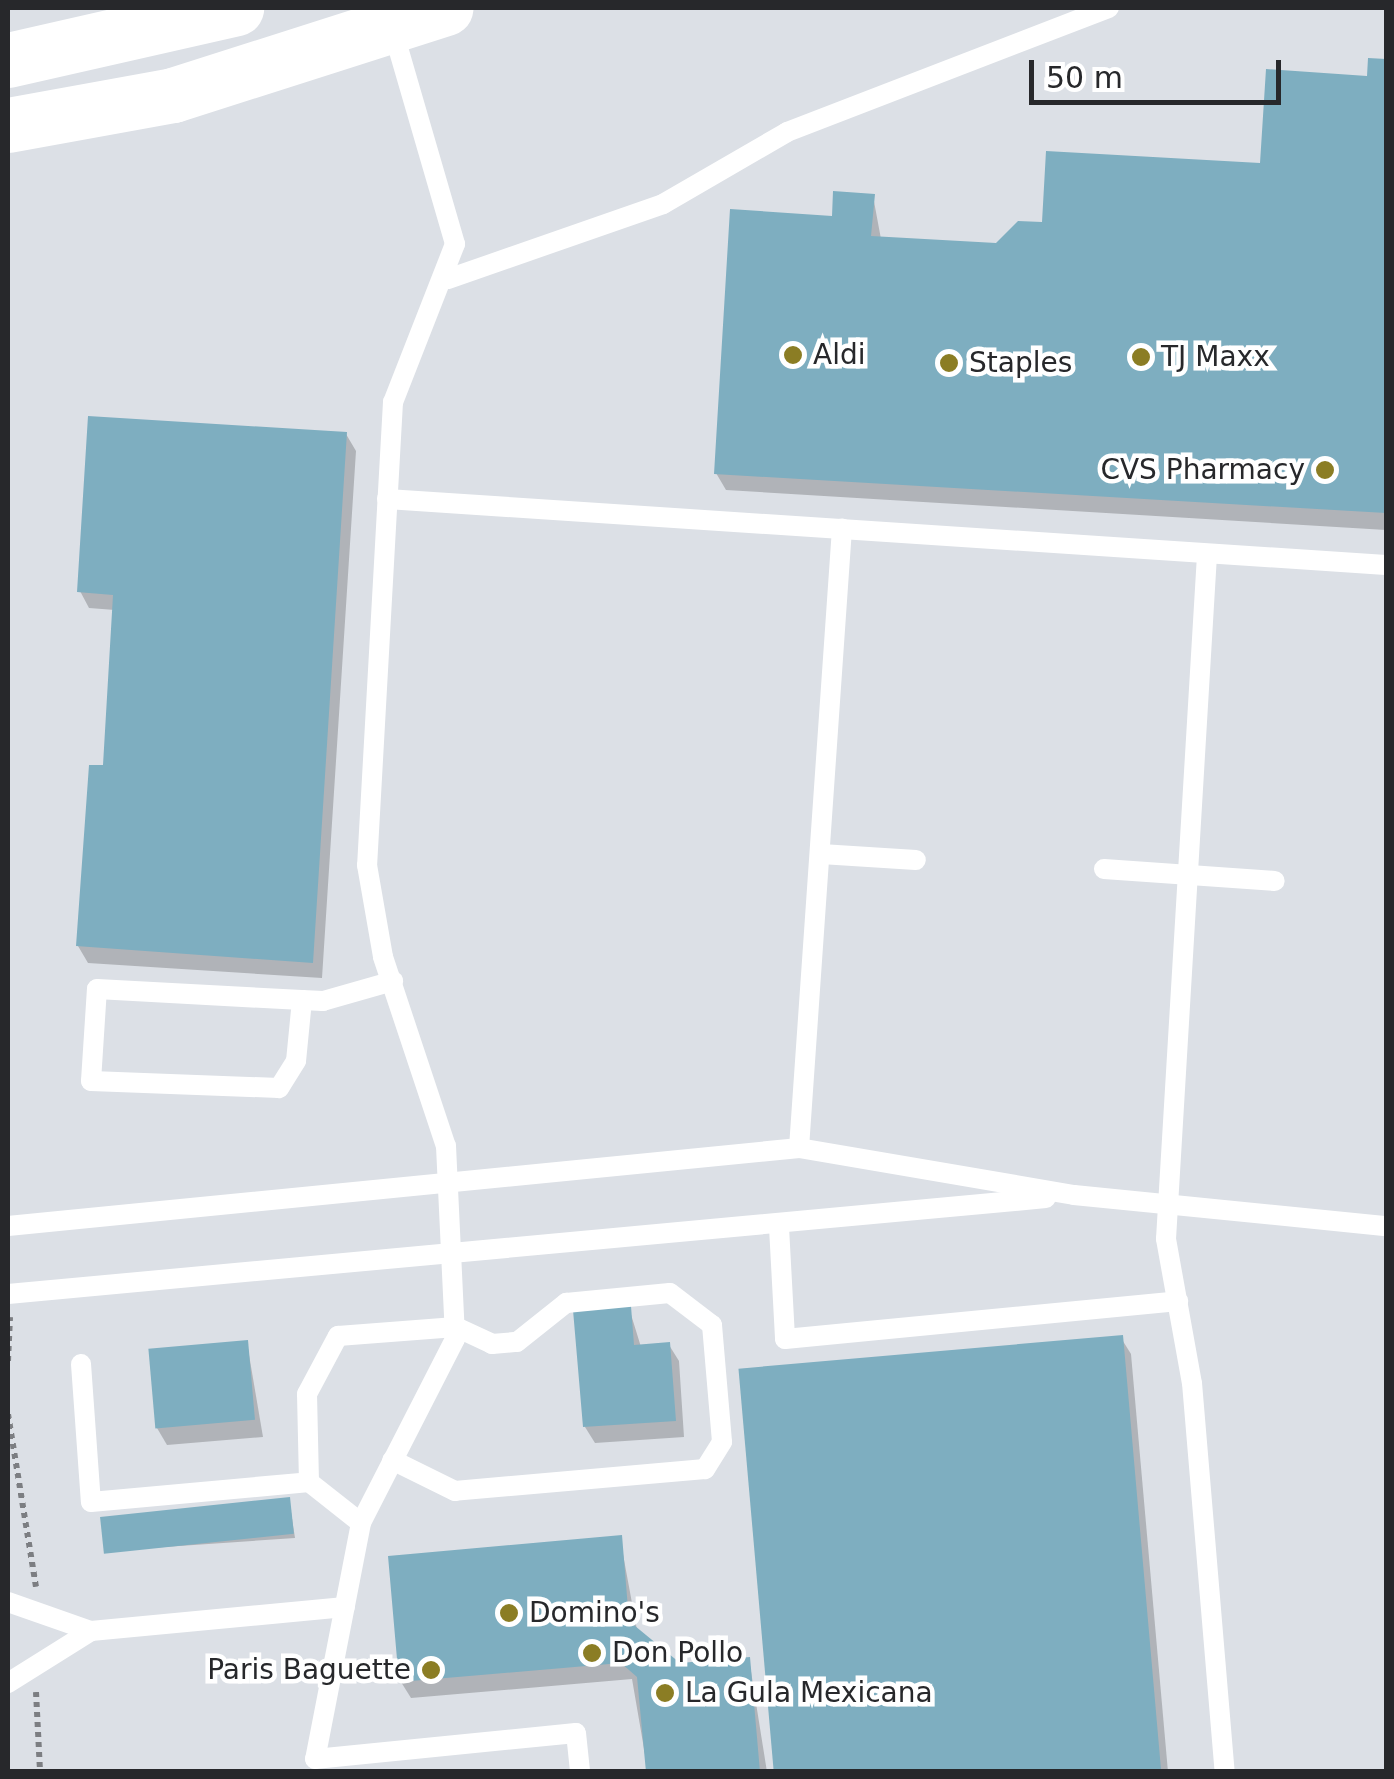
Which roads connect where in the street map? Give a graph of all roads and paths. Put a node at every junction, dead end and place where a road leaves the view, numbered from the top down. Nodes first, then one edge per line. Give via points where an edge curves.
1 (236, 8) edge
2 (444, 8) edge
3 (1109, 8) edge
4 (392, 26) junction
5 (8, 60) edge
6 (8, 125) edge
7 (448, 279) junction
8 (387, 499) junction
9 (842, 528) junction
10 (1206, 554) junction
11 (1386, 565) edge
12 (820, 854) junction
13 (916, 860) dead end
14 (1104, 870) dead end
15 (1190, 876) junction
16 (1275, 881) dead end
17 (392, 981) junction
18 (302, 1000) junction
19 (798, 1148) junction
20 (451, 1182) junction
21 (1074, 1195) junction
22 (1167, 1203) junction
23 (8, 1226) edge
24 (1386, 1226) edge
25 (779, 1227) junction
26 (456, 1255) junction
27 (8, 1294) edge
28 (1178, 1301) junction
29 (456, 1328) junction
30 (81, 1364) dead end
31 (392, 1460) junction
32 (308, 1482) junction
33 (361, 1523) junction
34 (8, 1602) edge
35 (345, 1608) junction
36 (91, 1632) junction
37 (8, 1682) edge
38 (316, 1766) edge
39 (580, 1772) edge
40 (1225, 1772) edge

1 - 5 street
2 - 4 street
3 - 7 lane via 787,132 663,204
4 - 6 street via 173,95
4 - 7 lane via 451,208
7 - 8 lane via 393,402
8 - 9 lane
8 - 17 lane via 367,865
9 - 10 lane
9 - 12 lane
10 - 11 lane
10 - 15 lane
12 - 13 lane
12 - 19 lane
14 - 15 lane
15 - 16 lane
15 - 22 lane
17 - 18 lane
17 - 20 lane
18 - 18 lane via 97,989 91,1081 279,1088 296,1061
19 - 20 lane
19 - 21 lane
20 - 23 lane
20 - 26 lane
21 - 22 lane
21 - 25 lane
22 - 24 lane
22 - 28 lane
25 - 26 lane
25 - 28 lane via 785,1340
26 - 27 lane
26 - 29 lane
28 - 40 lane
29 - 31 lane via 447,1370
29 - 31 lane via 492,1344 518,1342 566,1303 670,1293 697,1306 712,1325 716,1460 705,1468 455,1491
29 - 32 lane via 338,1336 307,1394
30 - 32 lane via 90,1502
31 - 33 lane
32 - 33 lane
33 - 35 lane
34 - 36 lane
35 - 36 lane
35 - 38 lane
36 - 37 lane
38 - 39 lane via 576,1733

